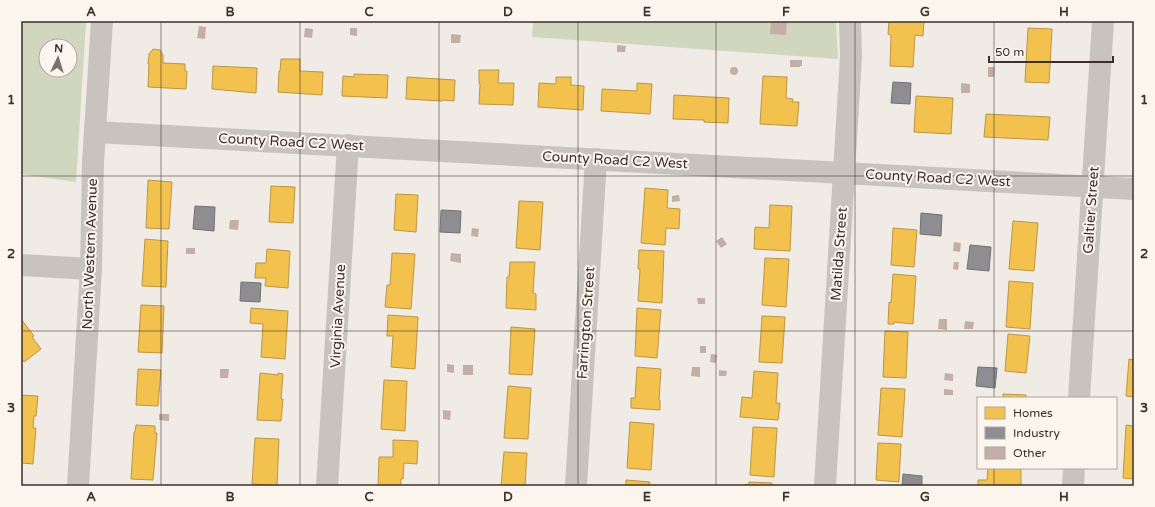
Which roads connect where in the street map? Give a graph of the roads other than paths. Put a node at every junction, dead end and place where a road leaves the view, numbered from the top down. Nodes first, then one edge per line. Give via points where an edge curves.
1 (102, 21) edge
2 (850, 21) edge
3 (1102, 21) edge
4 (95, 132) junction
5 (348, 146) junction
6 (596, 159) junction
7 (844, 173) junction
8 (1092, 187) junction
9 (1134, 189) edge
10 (21, 265) edge
11 (91, 269) junction
12 (1079, 397) edge
13 (1074, 469) edge
14 (78, 486) edge
15 (327, 486) edge
16 (576, 486) edge
17 (825, 486) edge
18 (1073, 486) edge

1 - 4 street, North Western Avenue
2 - 7 street, Matilda Street via 851,56
3 - 8 street, Galtier Street
4 - 5 street, County Road C2 West
4 - 11 street, North Western Avenue
5 - 6 street, County Road C2 West
5 - 15 street, Virginia Avenue
6 - 7 street, County Road C2 West
6 - 16 street, Farrington Street
7 - 8 street, County Road C2 West
7 - 17 street, Matilda Street
8 - 9 street, County Road C2 West
8 - 12 street, Galtier Street
10 - 11 street
11 - 14 street, North Western Avenue
13 - 18 street

